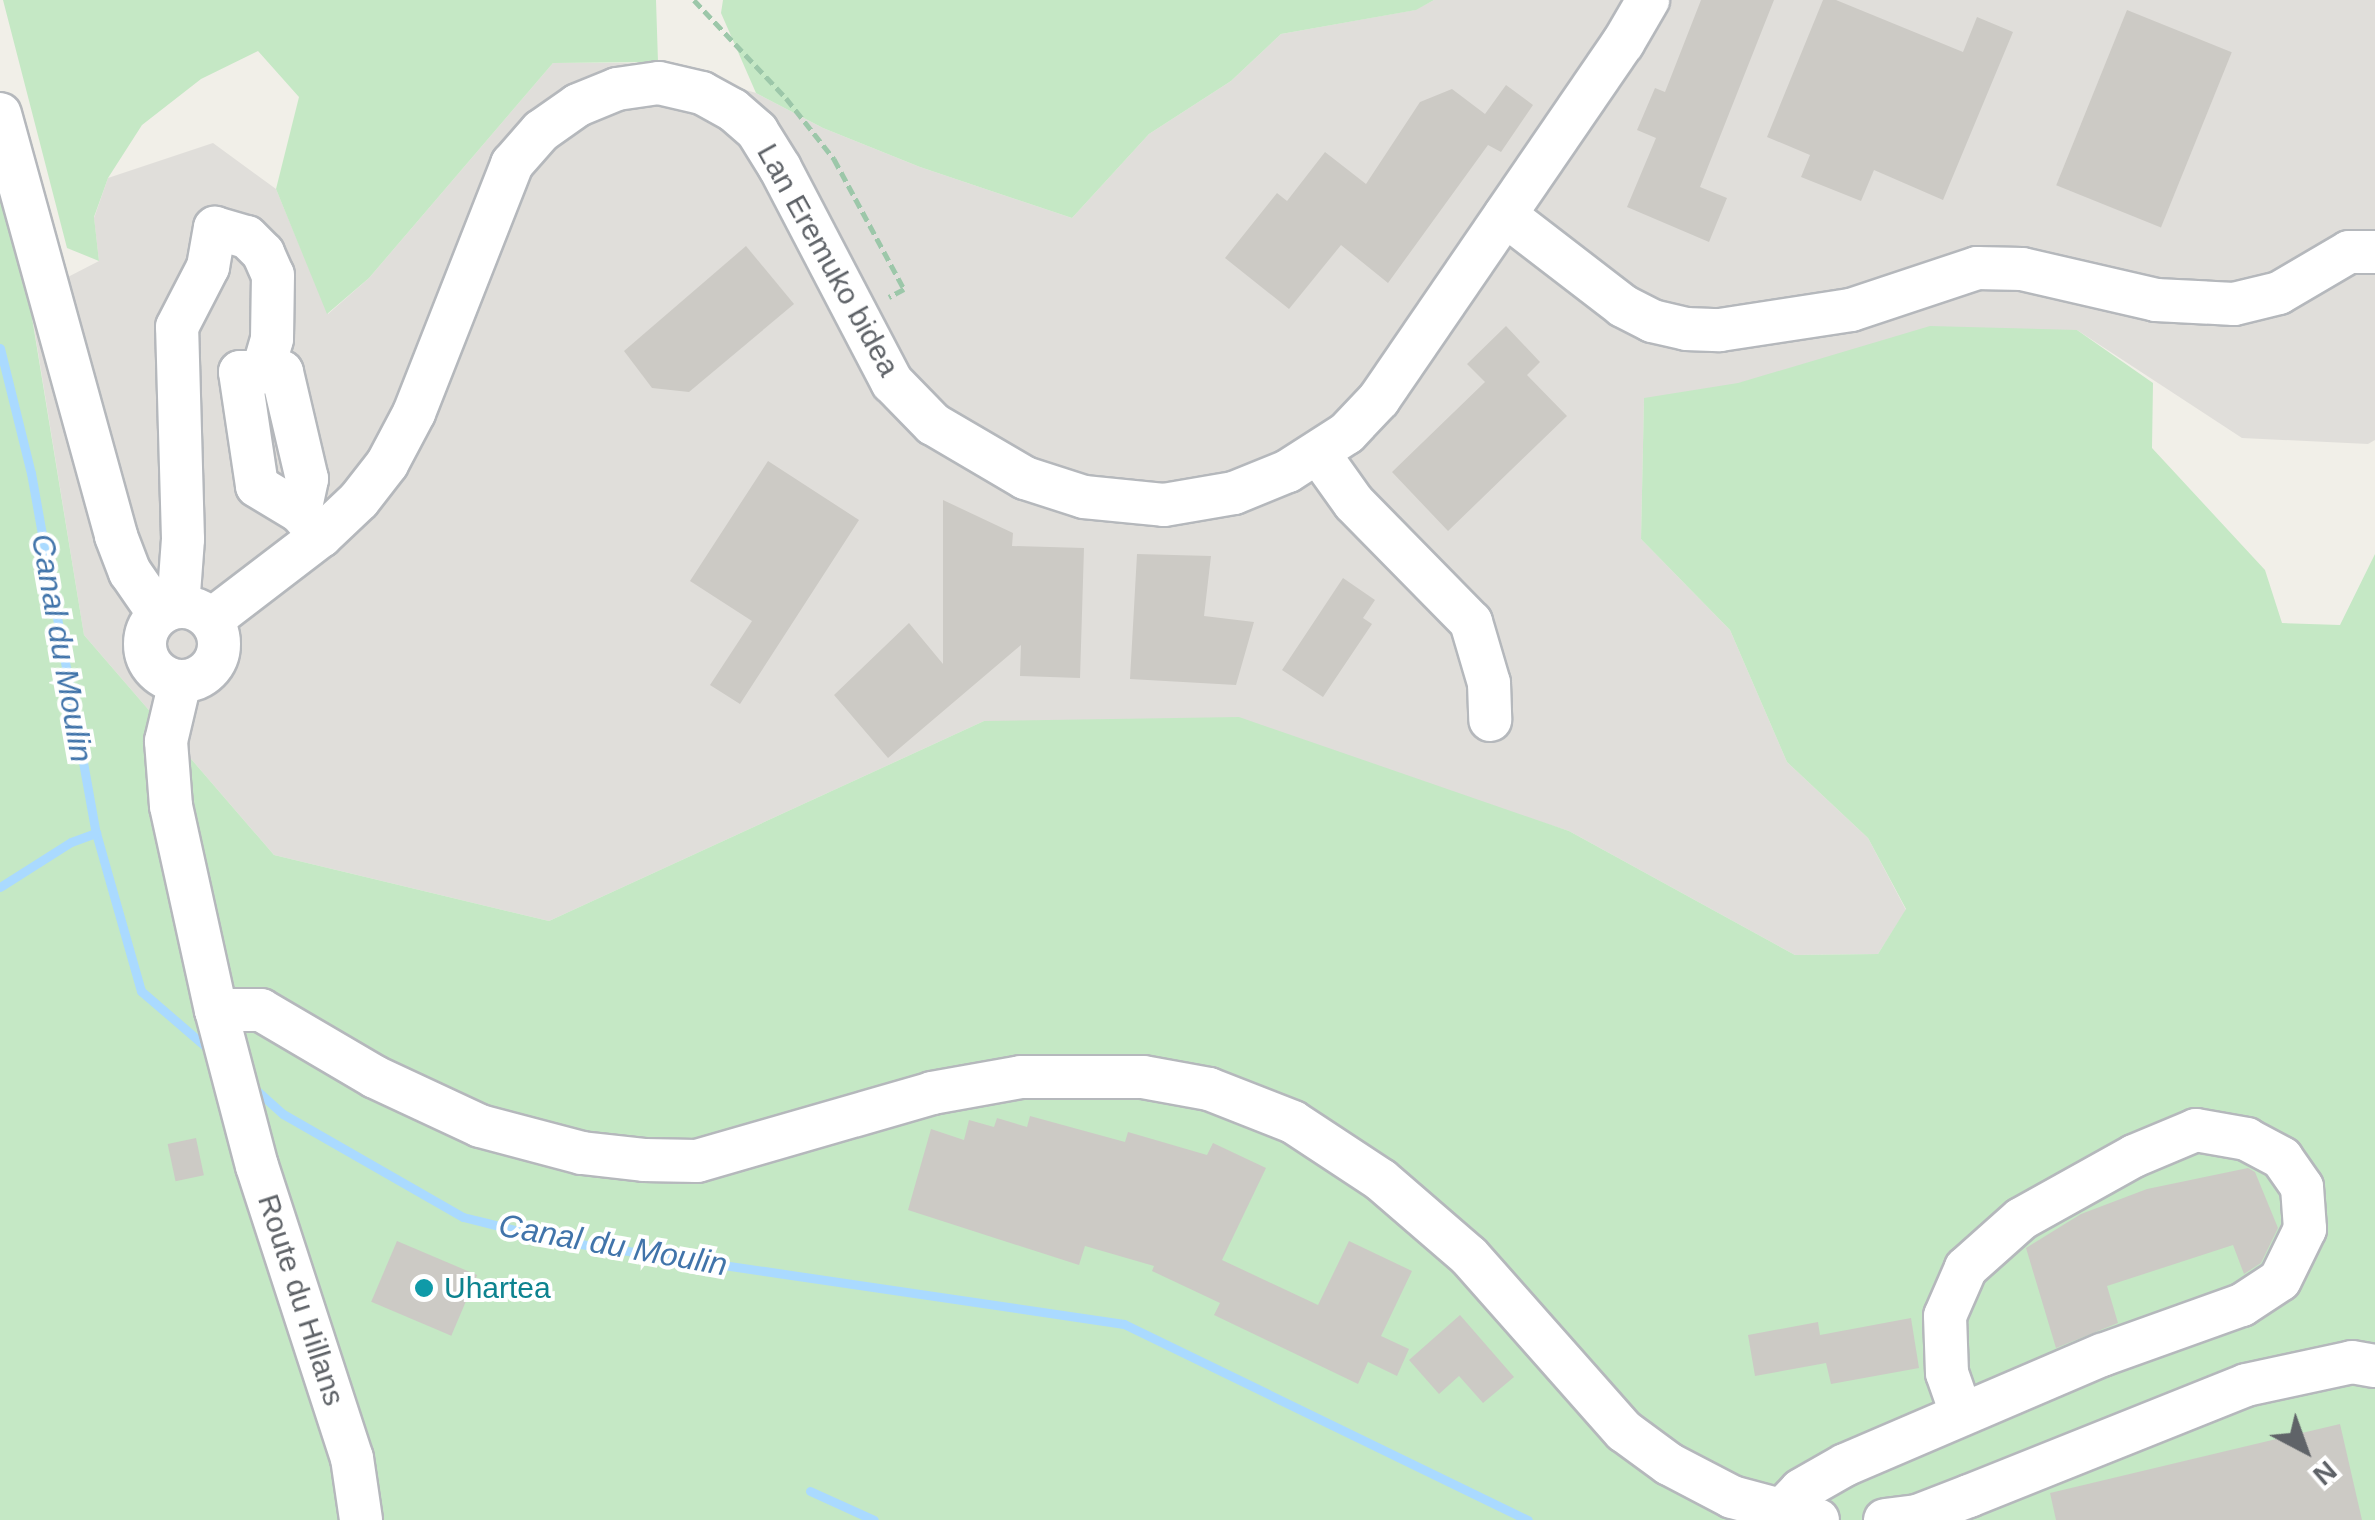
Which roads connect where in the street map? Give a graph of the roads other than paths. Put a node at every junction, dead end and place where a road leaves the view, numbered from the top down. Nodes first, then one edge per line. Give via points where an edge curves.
1 (1648, 0) edge
2 (0, 114) edge
3 (1505, 214) junction
4 (2375, 252) edge
5 (1319, 454) junction
6 (311, 524) junction
7 (182, 614) junction
8 (180, 682) junction
9 (1490, 720) dead end
10 (216, 1010) junction
11 (2375, 1366) edge
12 (1960, 1413) junction
13 (1799, 1516) edge
14 (361, 1520) edge
15 (1885, 1520) edge

1 - 3 street, Lan Eremuko bidea
2 - 7 street via 116,536 130,572
3 - 4 street via 1623,306 1686,329 1850,310 1977,268 2022,269 2156,300 2234,304 2278,293 2349,252
3 - 5 street, Lan Eremuko bidea via 1379,400
5 - 6 street, Lan Eremuko bidea via 1234,493 1164,505 1084,497 1024,478 974,452 932,424 892,382 757,131 702,94 659,83 578,105 541,130 512,164 388,464 360,500
5 - 9 street via 1354,503 1471,622 1489,683
6 - 7 street, Lan Eremuko bidea
6 - 7 street via 282,372 262,372 272,339 273,275 247,237 215,228 208,267 177,326
7 - 8 street via 145,636 148,662
7 - 8 street via 219,638 214,664
8 - 10 street, Route du Hillans via 166,741 171,806
10 - 13 street via 261,1010 375,1077 480,1126 582,1153 644,1160 697,1160 932,1093 1022,1077 1143,1077 1208,1089 1293,1122 1381,1180 1469,1256 1624,1431 1668,1464 1732,1497
10 - 14 street, Route du Hillans via 263,1184 347,1440
11 - 15 street via 2352,1362 2246,1385 1952,1503
12 - 12 street via 2242,1304 2280,1280 2305,1228 2302,1187 2282,1158 2247,1139 2196,1130 2020,1219 1966,1268 1945,1316 1947,1372
12 - 13 street via 1801,1490

